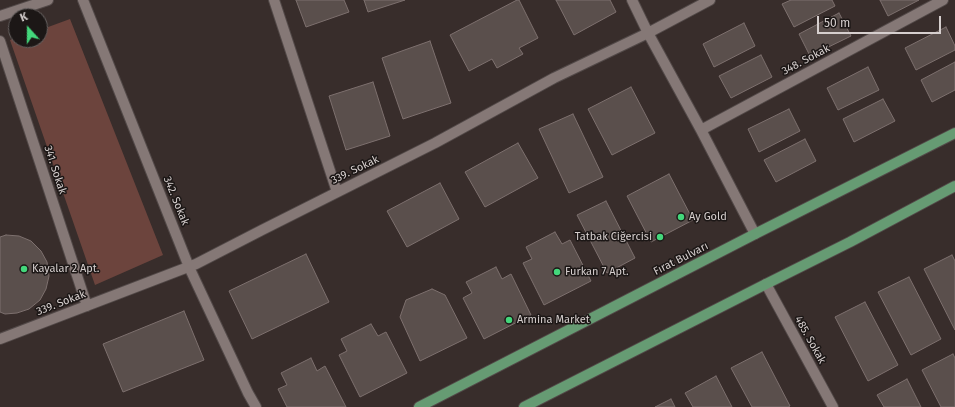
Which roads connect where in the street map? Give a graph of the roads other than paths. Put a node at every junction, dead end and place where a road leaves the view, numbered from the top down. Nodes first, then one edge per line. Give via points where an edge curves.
1 (48, 0) edge
2 (83, 0) edge
3 (274, 0) edge
4 (632, 0) edge
5 (710, 0) edge
6 (943, 0) edge
7 (0, 16) edge
8 (648, 33) junction
9 (0, 41) edge
10 (702, 130) junction
11 (955, 134) edge
12 (955, 186) edge
13 (337, 192) junction
14 (755, 234) junction
15 (189, 267) junction
16 (766, 284) junction
17 (87, 306) junction
18 (0, 339) edge
19 (256, 407) edge
20 (419, 407) edge
21 (524, 407) edge
22 (833, 407) edge

1 - 7 street
2 - 15 street, 342. Sokak
3 - 13 street
4 - 8 street
5 - 8 street, 339. Sokak
6 - 10 street, 348. Sokak
8 - 10 street
8 - 13 street, 339. Sokak via 554,78 436,143
9 - 17 street, 341. Sokak
10 - 14 street
11 - 14 main road, Fırat Bulvarı
12 - 16 main road
13 - 15 street, 339. Sokak
14 - 20 main road, Fırat Bulvarı
15 - 17 street, 339. Sokak
15 - 19 street, 342. Sokak
16 - 21 main road
16 - 22 street, 485. Sokak
17 - 18 street, 339. Sokak

